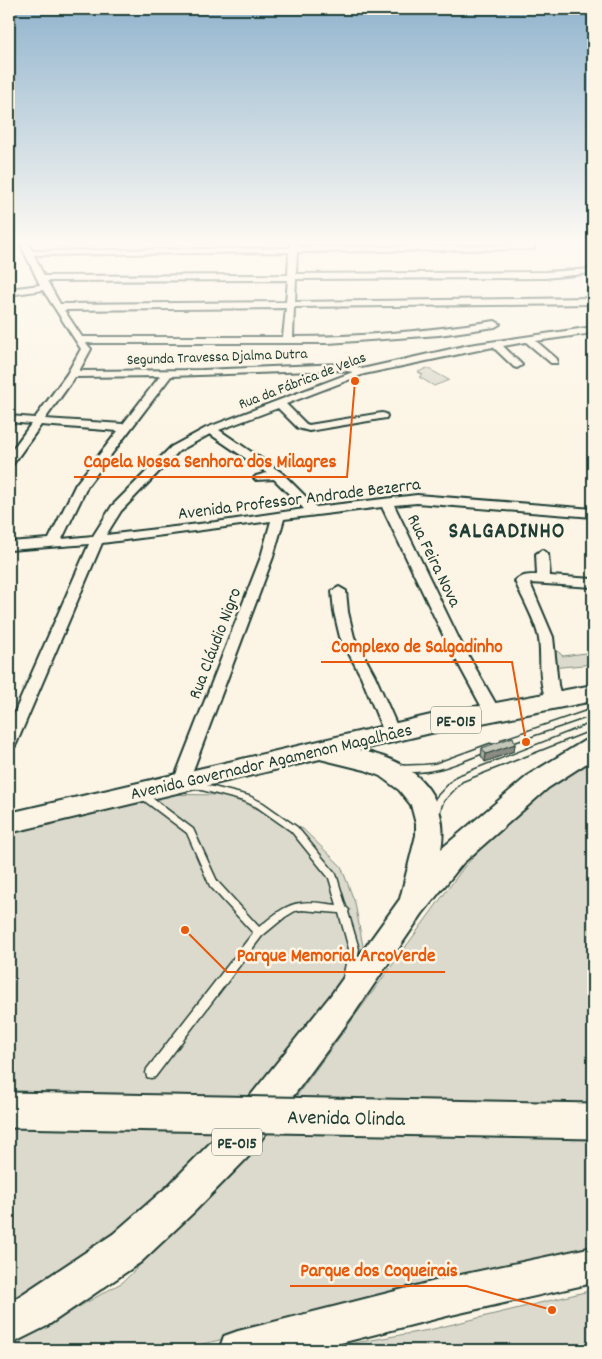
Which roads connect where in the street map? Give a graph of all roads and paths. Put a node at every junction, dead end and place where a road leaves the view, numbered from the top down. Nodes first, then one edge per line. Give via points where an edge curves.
1 (192, 306) edge
2 (290, 306) edge
3 (57, 307) joint
4 (496, 324) dead end
5 (592, 332) edge
6 (528, 339) junction
7 (80, 340) junction
8 (288, 340) junction
9 (494, 344) junction
10 (554, 361) dead end
11 (517, 365) dead end
12 (361, 372) junction
13 (168, 373) junction
14 (72, 374) junction
15 (280, 404) junction
16 (382, 416) dead end
17 (9, 419) edge
18 (39, 421) junction
19 (126, 428) junction
20 (210, 430) junction
21 (9, 462) edge
22 (278, 475) junction
23 (260, 478) dead end
24 (386, 502) junction
25 (313, 511) junction
26 (593, 513) edge
27 (278, 516) junction
28 (97, 540) junction
29 (54, 543) junction
30 (9, 546) edge
31 (542, 554) dead end
32 (544, 581) junction
33 (593, 583) edge
34 (339, 591) dead end
35 (593, 693) edge
36 (554, 700) junction
37 (593, 712) edge
38 (493, 713) junction
39 (593, 726) edge
40 (392, 733) junction
41 (9, 742) edge
42 (593, 748) edge
43 (320, 750) junction
44 (381, 766) junction
45 (181, 782) junction
46 (138, 792) junction
47 (9, 824) edge
48 (430, 833) junction
49 (412, 905) junction
50 (344, 910) junction
51 (258, 933) junction
52 (342, 1005) junction
53 (151, 1073) dead end
54 (9, 1110) edge
55 (593, 1122) edge
56 (593, 1265) edge
57 (9, 1325) edge
58 (238, 1350) edge

1 - 3 street
2 - 8 street
3 - 7 street
4 - 8 street via 434,332
5 - 6 street, Rua da Fábrica de Velas
6 - 9 street, Rua da Fábrica de Velas
6 - 10 street
7 - 8 street
7 - 14 street via 86,349
9 - 11 street
9 - 12 street, Rua da Fábrica de Velas
12 - 13 street, Segunda Travessa Djalma Dutra via 349,367
12 - 15 street, Rua da Fábrica de Velas
13 - 14 street, Segunda Travessa Djalma Dutra
13 - 19 street
14 - 18 street
15 - 16 street via 302,426 309,428
15 - 20 street, Rua da Fábrica de Velas
17 - 18 street
18 - 19 street
18 - 21 street
19 - 29 street via 82,484
20 - 22 street via 263,462
20 - 28 street, Rua da Fábrica de Velas via 175,449 116,510
22 - 23 street
22 - 25 street
24 - 25 street, Avenida Professor Andrade Bezerra
24 - 26 street, Avenida Professor Andrade Bezerra via 417,499
24 - 38 street, Rua Feira Nova via 453,641
25 - 27 street, Avenida Professor Andrade Bezerra
27 - 28 street, Avenida Professor Andrade Bezerra
27 - 45 street, Rua Cláudio Nigro via 267,557
28 - 29 street, Avenida Professor Andrade Bezerra
28 - 41 street, Rua da Fábrica de Velas
29 - 30 street, Avenida Professor Andrade Bezerra
31 - 32 street
32 - 33 street
32 - 36 street via 522,581 546,638
34 - 40 street via 347,637
35 - 36 highway, Avenida Governador Agamenon Magalhães / PE-015
36 - 38 highway, Avenida Governador Agamenon Magalhães / PE-015
37 - 44 lane via 437,767 411,770
38 - 40 highway, Avenida Governador Agamenon Magalhães / PE-015
39 - 48 lane via 459,780 439,800
40 - 43 highway, Avenida Governador Agamenon Magalhães / PE-015
42 - 49 highway, PE-015 via 539,781 453,855
43 - 44 highway
43 - 45 highway, Avenida Governador Agamenon Magalhães / PE-015
44 - 48 highway via 423,800 428,810
45 - 46 highway, Avenida Governador Agamenon Magalhães / PE-015
45 - 50 lane via 246,798 294,829 333,877
46 - 47 highway, Avenida Governador Agamenon Magalhães / PE-015
46 - 51 lane via 190,830 213,883
48 - 49 highway
49 - 52 highway, PE-015
50 - 51 lane via 293,908
50 - 52 lane via 354,949
51 - 53 lane
52 - 57 highway, PE-015 via 236,1143 181,1199 128,1248
54 - 55 main road, Avenida Olinda, bridge
56 - 58 main road via 451,1296

